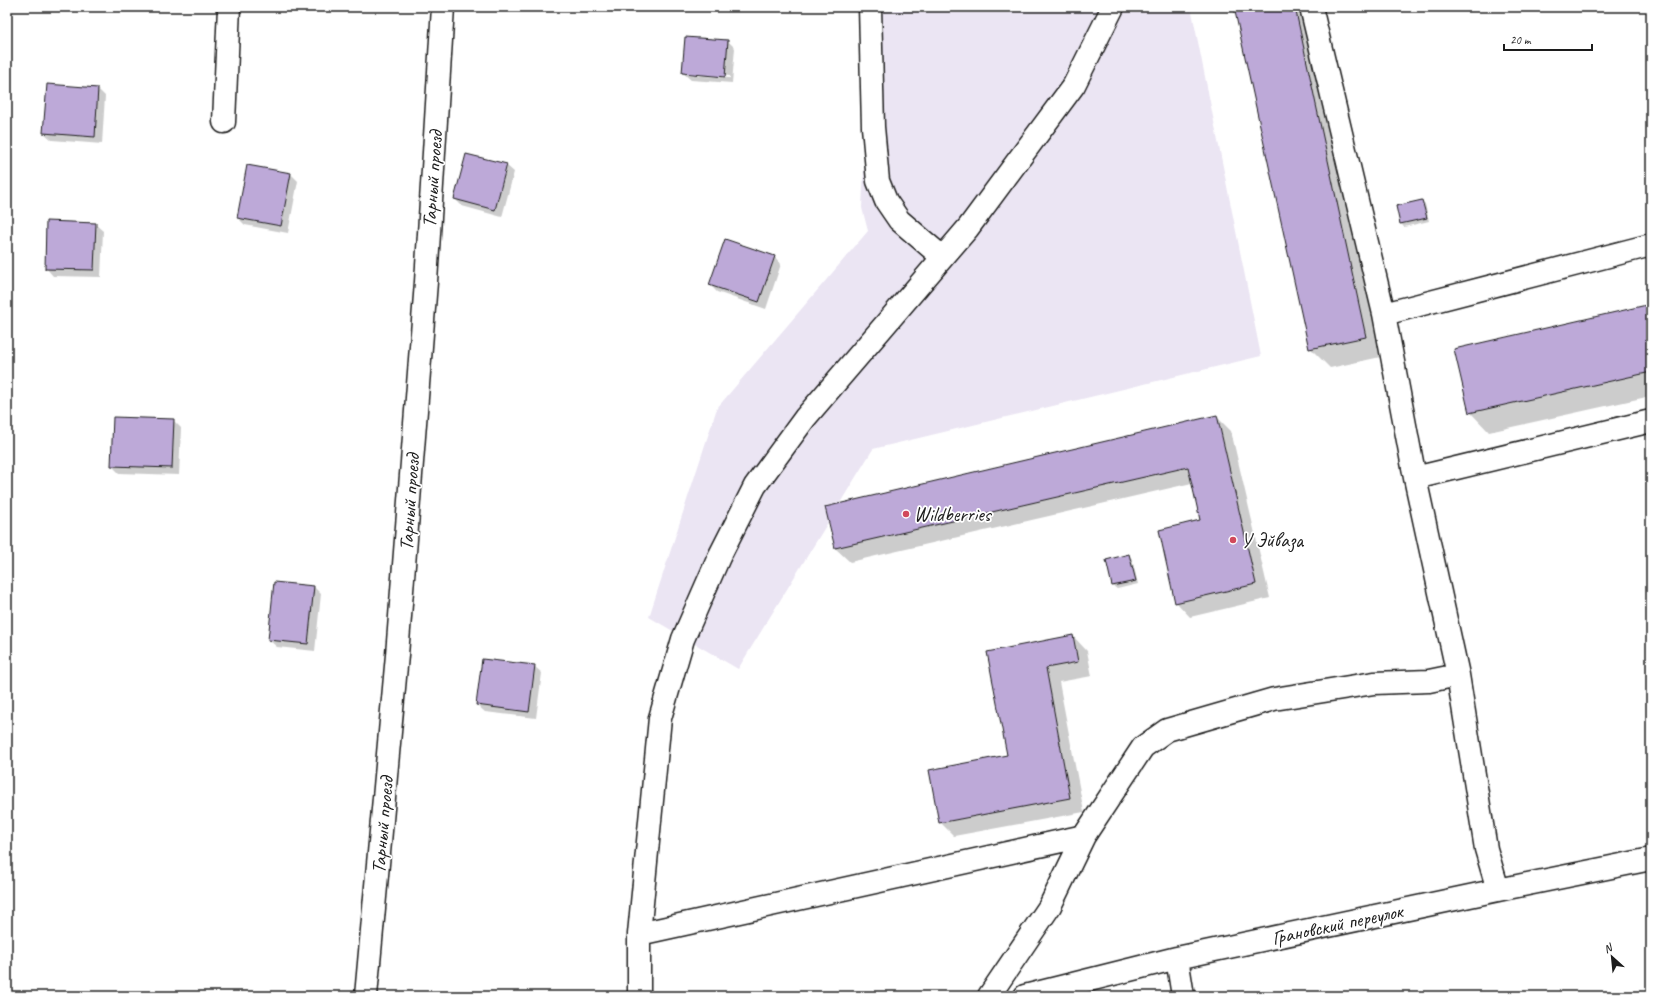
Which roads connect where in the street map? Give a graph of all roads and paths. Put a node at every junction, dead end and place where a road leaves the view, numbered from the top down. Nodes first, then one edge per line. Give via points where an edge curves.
1 (229, 7) edge
2 (443, 7) edge
3 (870, 7) edge
4 (1113, 7) edge
5 (1311, 7) edge
6 (224, 122) dead end
7 (1651, 245) edge
8 (942, 257) junction
9 (1384, 314) junction
10 (1651, 421) edge
11 (1415, 478) junction
12 (1458, 675) junction
13 (1084, 836) junction
14 (1651, 859) edge
15 (1498, 890) junction
16 (639, 934) junction
17 (1177, 958) junction
18 (366, 996) edge
19 (639, 996) edge
20 (989, 996) edge
21 (1025, 996) edge
22 (1183, 996) edge

1 - 6 street
2 - 18 street, Тарный проезд via 426,282 397,655
3 - 8 street via 873,127 878,181 886,201 899,220
4 - 8 street via 1074,85 968,228
5 - 9 street
7 - 9 street
8 - 16 street via 805,418 755,486 716,564 683,639 660,718
9 - 11 street
10 - 11 street
11 - 12 street
12 - 13 street via 1429,681 1374,684 1274,699 1167,730 1144,747
12 - 15 street via 1486,849
13 - 16 street
13 - 20 street via 1050,906
14 - 15 street, Грановский переулок
15 - 17 street, Грановский переулок
16 - 19 street
17 - 21 street, Грановский переулок
17 - 22 street

